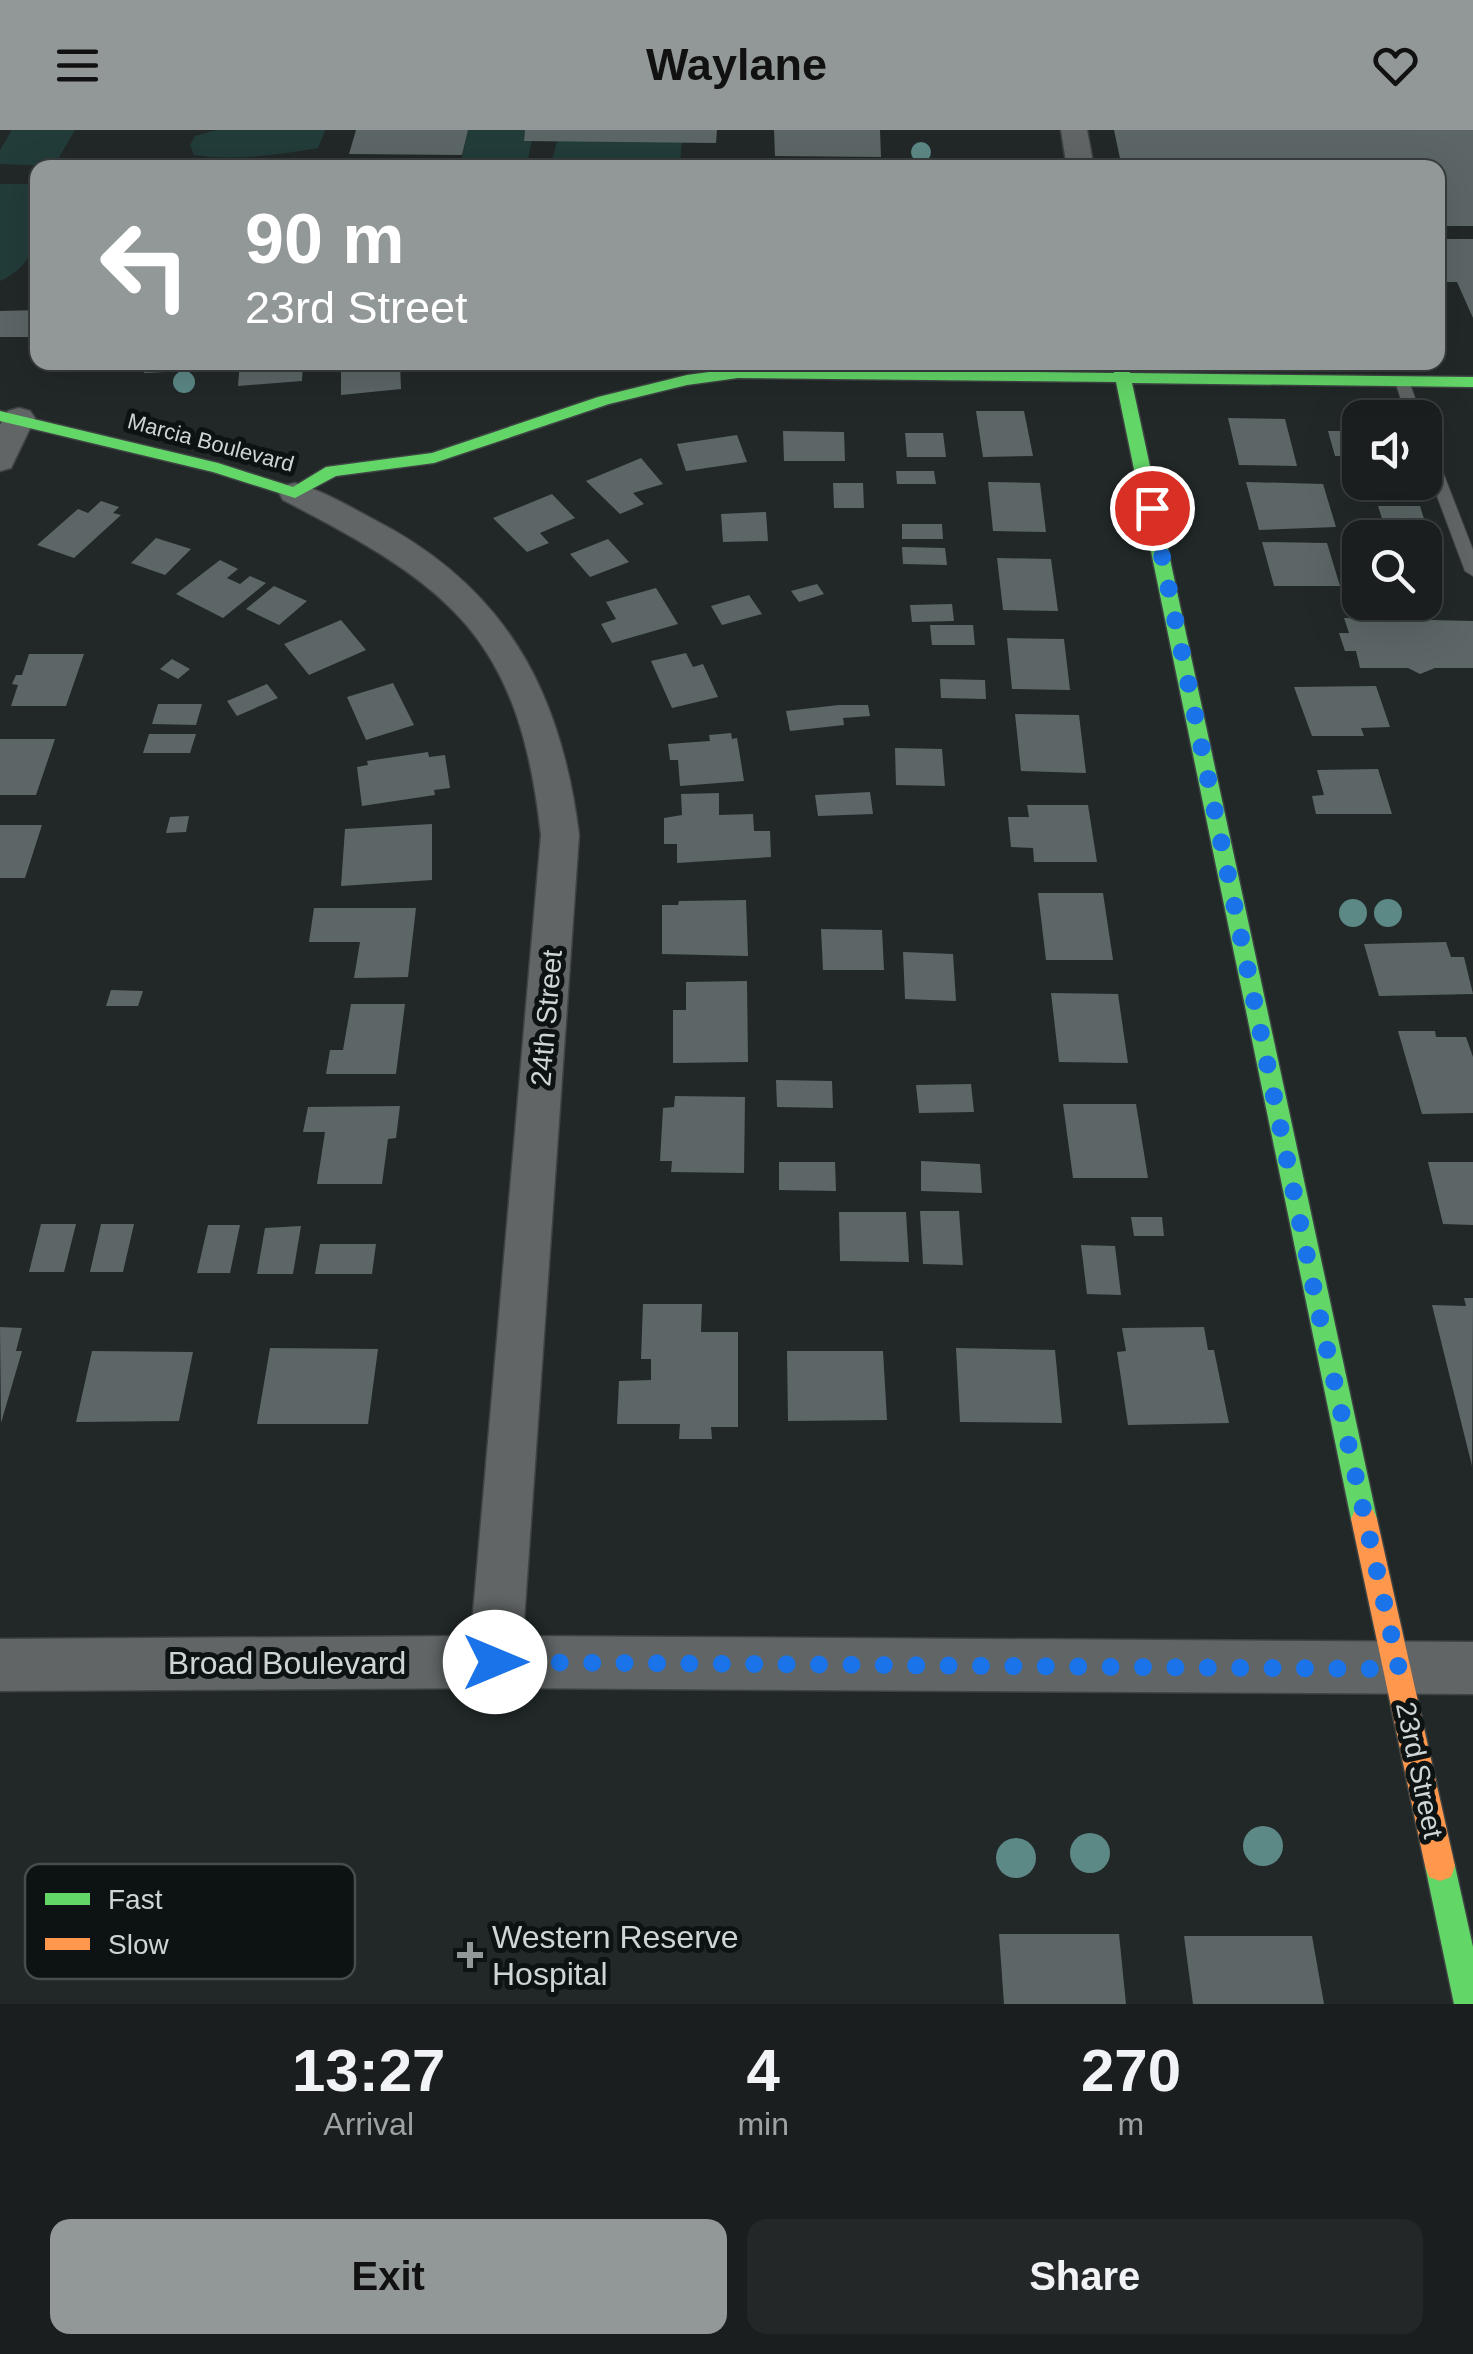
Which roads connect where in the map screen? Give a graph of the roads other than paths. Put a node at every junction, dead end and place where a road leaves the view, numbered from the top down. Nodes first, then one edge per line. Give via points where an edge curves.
1 (1074, 130) edge
2 (1080, 160) edge
3 (1122, 370) edge
4 (1402, 382) junction
5 (1473, 382) edge
6 (1408, 400) edge
7 (9, 417) edge
8 (0, 461) edge
9 (1442, 489) edge
10 (295, 493) junction
11 (1473, 571) edge
12 (495, 1662) junction
13 (0, 1664) edge
14 (1473, 1668) edge
15 (1399, 1669) junction
16 (1470, 2004) edge

1 - 2 street
3 - 4 street, Marcia Boulevard
3 - 10 street, Marcia Boulevard via 721,375 604,400 434,458 332,471
3 - 15 street, 23rd Street
4 - 5 street, Marcia Boulevard
4 - 6 lane
7 - 8 street
7 - 10 street, Marcia Boulevard
9 - 11 lane
10 - 12 street, 24th Street via 407,553 468,602 521,676 543,725 556,791 560,835
12 - 13 street, Broad Boulevard
12 - 15 street, Broad Boulevard
14 - 15 street, Broad Boulevard
15 - 16 street, 23rd Street

